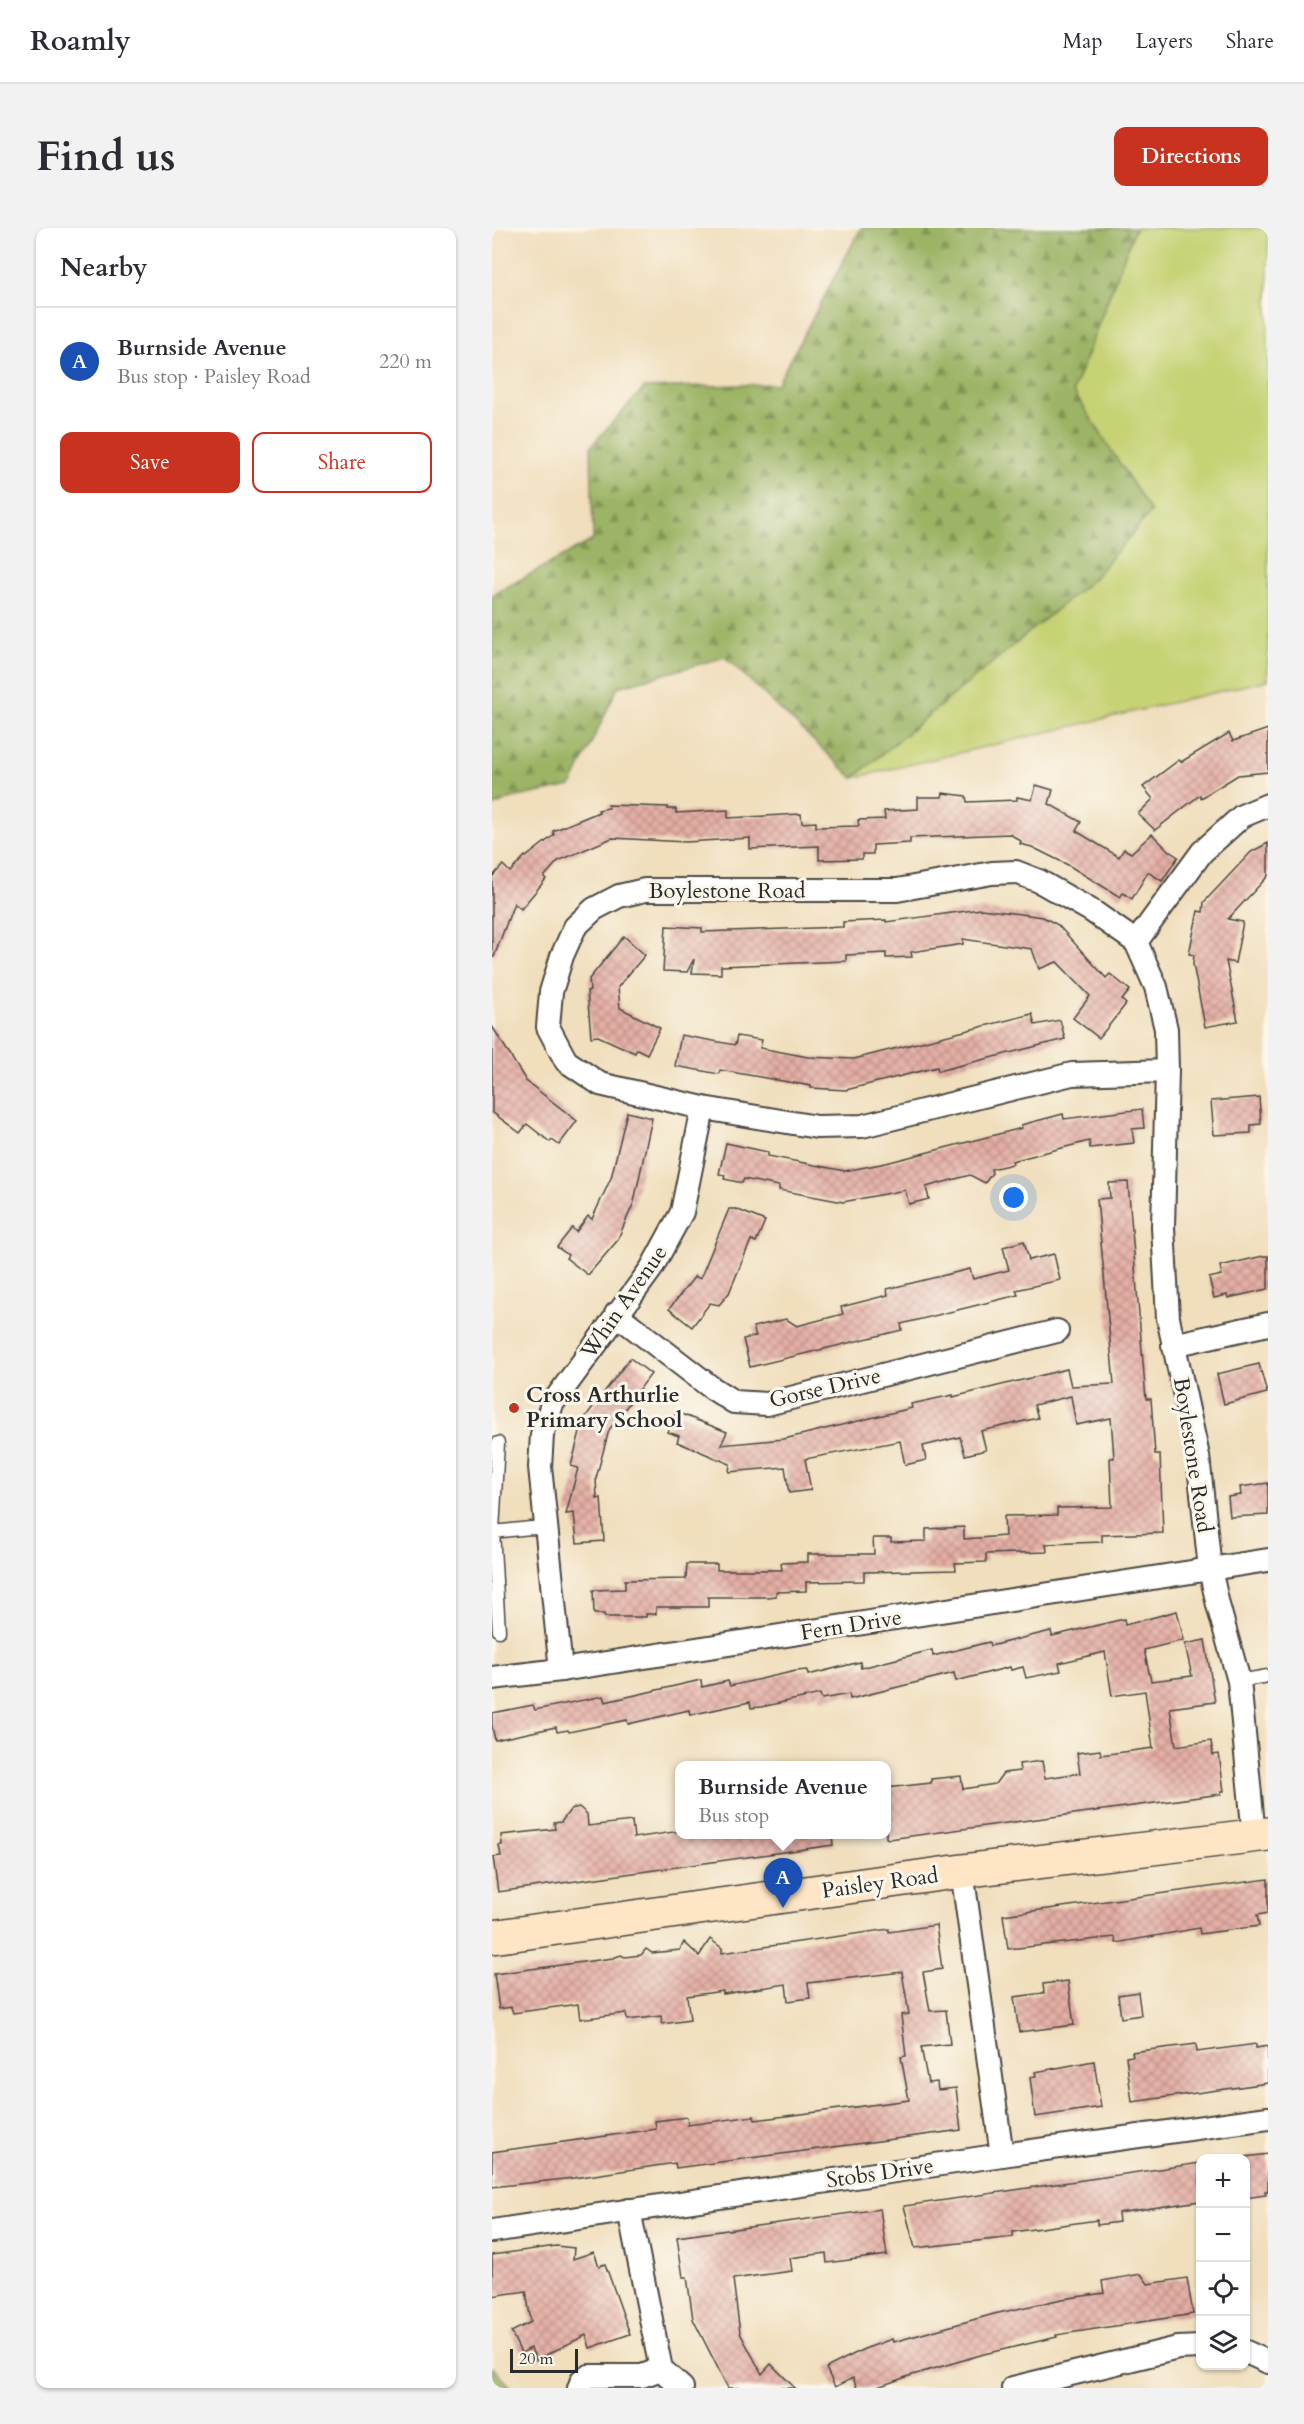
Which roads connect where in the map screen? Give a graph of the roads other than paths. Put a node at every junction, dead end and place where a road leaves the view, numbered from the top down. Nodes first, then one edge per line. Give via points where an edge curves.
1 (1268, 805) edge
2 (1136, 942) junction
3 (1167, 1071) junction
4 (703, 1108) junction
5 (616, 1314) junction
6 (1268, 1324) edge
7 (1057, 1330) dead end
8 (1173, 1345) junction
9 (498, 1443) dead end
10 (546, 1528) junction
11 (493, 1532) edge
12 (1268, 1560) edge
13 (1210, 1569) junction
14 (499, 1631) dead end
15 (561, 1670) junction
16 (1268, 1676) edge
17 (492, 1678) edge
18 (1239, 1682) junction
19 (1261, 1835) edge
20 (962, 1871) junction
21 (492, 1937) edge
22 (1268, 2118) edge
23 (1002, 2155) junction
24 (629, 2210) junction
25 (492, 2231) edge
26 (1196, 2347) edge
27 (1250, 2354) edge
28 (1268, 2362) edge
29 (661, 2369) junction
30 (579, 2388) edge
31 (682, 2388) edge
32 (1013, 2388) edge

1 - 2 street via 1242,816 1202,852
2 - 3 street, Boylestone Road via 1156,987 1166,1029
2 - 4 street, Boylestone Road via 1092,911 1016,872 897,890 645,890 619,896 594,909 575,927 551,992 548,1027 566,1061 600,1084
3 - 4 street, Boylestone Road via 1072,1074 862,1126 817,1127
3 - 8 street, Boylestone Road via 1163,1227
4 - 5 street, Whin Avenue via 682,1212 651,1269
5 - 7 street, Gorse Drive via 734,1402 767,1404
5 - 10 street, Whin Avenue via 552,1404 542,1435 540,1467
6 - 8 street
8 - 13 street, Boylestone Road via 1198,1456
9 - 11 lane
10 - 11 lane
10 - 15 street, Whin Avenue
11 - 14 lane
12 - 13 street, Fern Drive
13 - 15 street, Fern Drive
13 - 18 street, Boylestone Road
15 - 17 street, Fern Drive
16 - 18 lane
18 - 19 street, Boylestone Road
19 - 20 main road, Paisley Road
20 - 21 main road, Paisley Road
20 - 23 street
22 - 23 street, Stobs Drive
23 - 24 street, Stobs Drive
24 - 25 street, Stobs Drive
24 - 29 street
26 - 32 street via 1178,2348
27 - 28 street
29 - 30 street via 642,2376 589,2376
29 - 31 street

